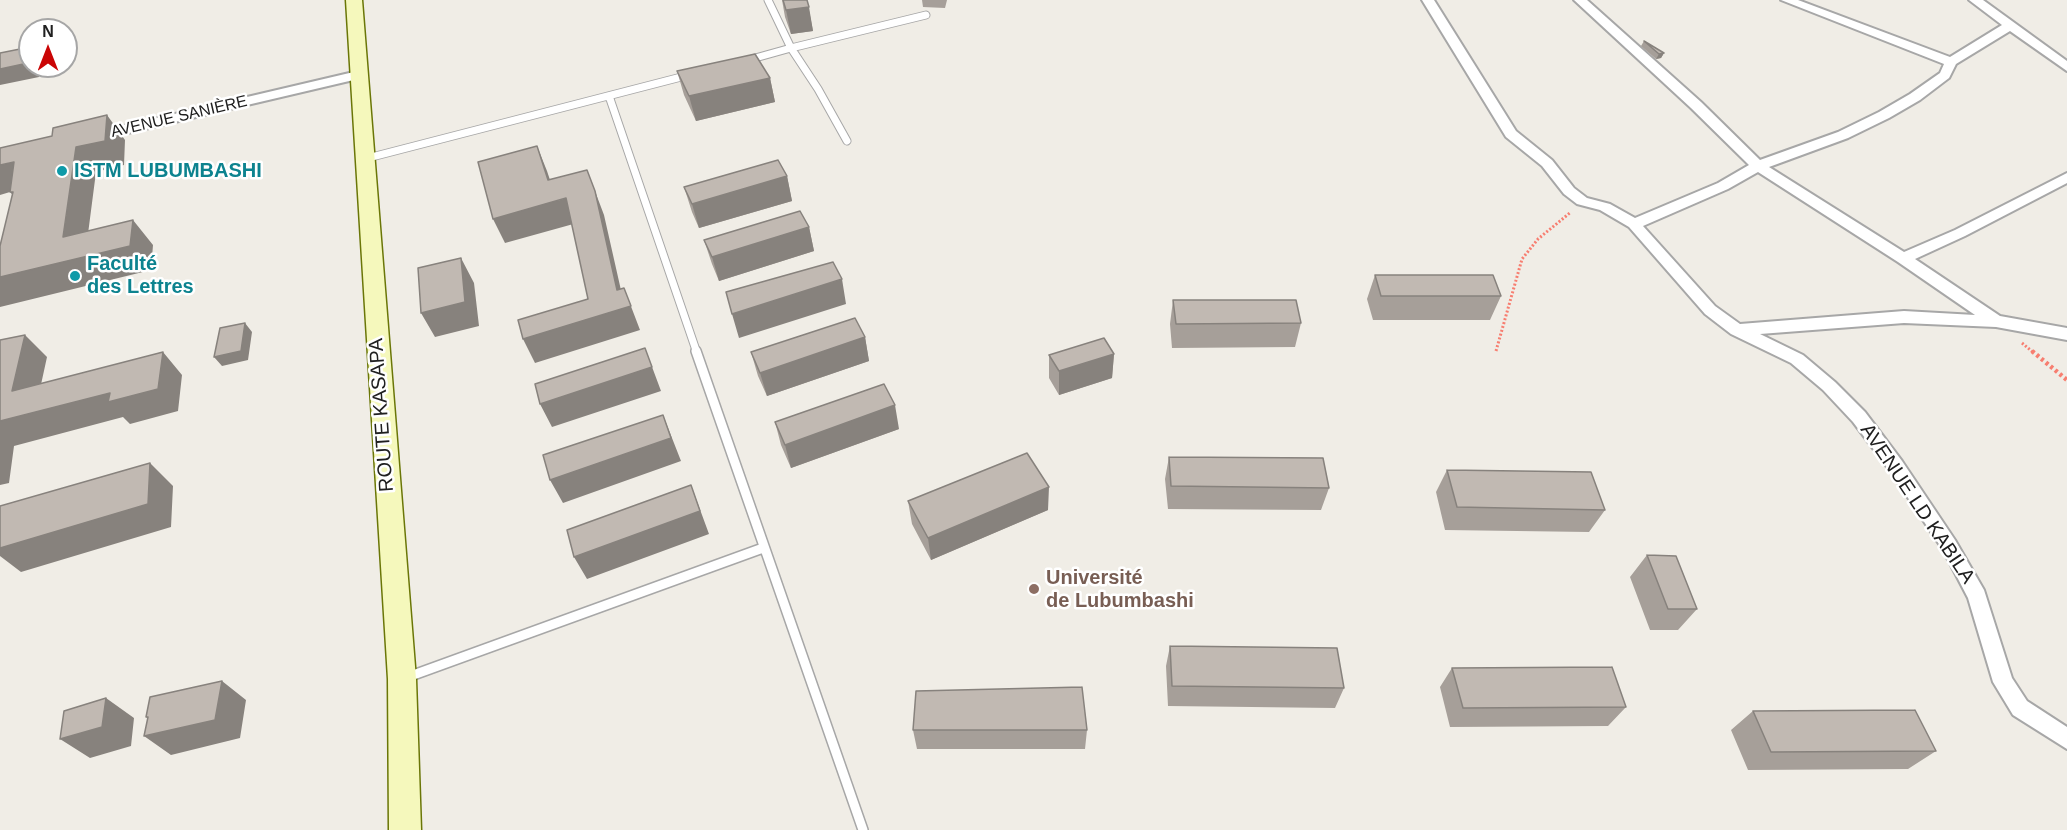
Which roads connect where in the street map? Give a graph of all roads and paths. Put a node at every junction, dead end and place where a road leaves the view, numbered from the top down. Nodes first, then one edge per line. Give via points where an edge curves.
1 (354, 0) edge
2 (768, 0) edge
3 (1428, 0) edge
4 (1580, 0) edge
5 (1788, 0) edge
6 (1975, 0) edge
7 (926, 15) dead end
8 (2009, 26) junction
9 (791, 48) junction
10 (745, 60) edge
11 (1951, 63) junction
12 (2067, 68) edge
13 (700, 72) edge
14 (358, 75) junction
15 (609, 96) junction
16 (88, 138) edge
17 (847, 141) dead end
18 (364, 159) junction
19 (1758, 166) junction
20 (2067, 177) edge
21 (1582, 201) junction
22 (1634, 224) junction
23 (1903, 258) junction
24 (1996, 321) junction
25 (1736, 330) junction
26 (2067, 334) edge
27 (1496, 351) dead end
28 (2067, 380) edge
29 (763, 548) junction
30 (402, 679) junction
31 (2067, 739) edge
32 (405, 830) edge
33 (863, 830) edge

1 - 14 main road, ROUTE KASAPA
2 - 9 lane
3 - 21 street, AVENUE LD KABILA via 1511,134 1547,163
4 - 19 street
5 - 11 street
6 - 8 street
7 - 9 lane
8 - 11 street
8 - 12 street
9 - 10 lane
9 - 17 lane
11 - 19 street via 1945,75 1884,115 1843,135
13 - 15 lane
14 - 16 street, AVENUE SANIÈRE
14 - 18 main road, ROUTE KASAPA
15 - 18 lane
15 - 29 lane
18 - 30 main road, ROUTE KASAPA
19 - 22 street via 1723,186
19 - 23 street
20 - 23 street
21 - 22 street, AVENUE LD KABILA via 1605,207
21 - 27 path via 1538,239 1522,259
22 - 25 street, AVENUE LD KABILA via 1699,299
23 - 24 street
24 - 25 street via 1904,317
24 - 26 street
24 - 28 path
25 - 31 street, AVENUE LD KABILA via 1797,358 1858,417 1943,535 1972,585 2003,682 2020,708
29 - 30 lane
29 - 33 lane
30 - 32 main road, ROUTE KASAPA

